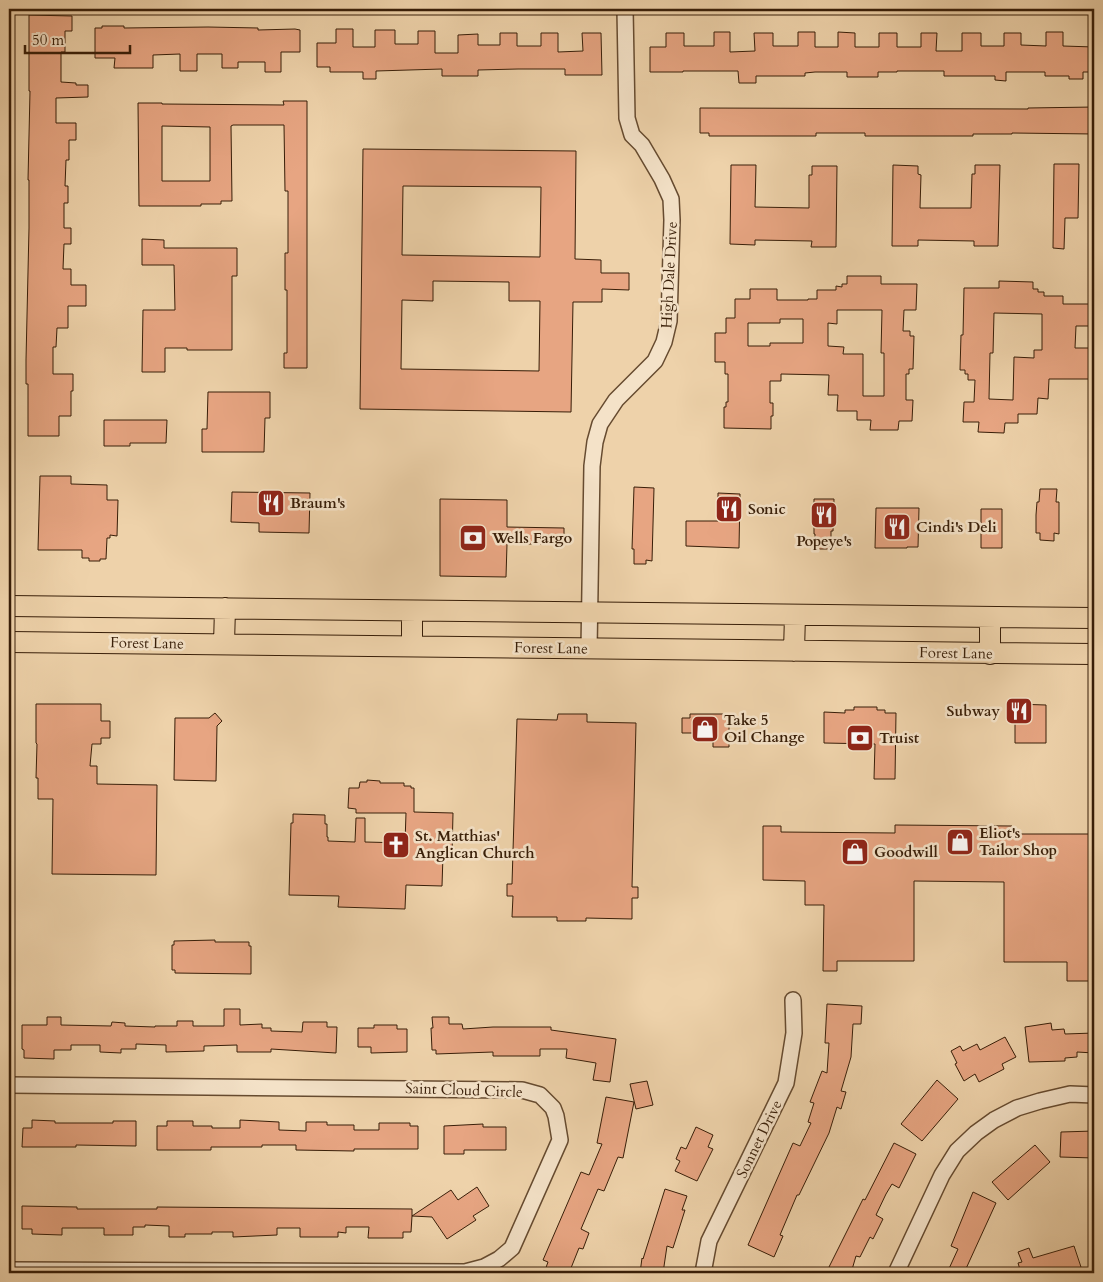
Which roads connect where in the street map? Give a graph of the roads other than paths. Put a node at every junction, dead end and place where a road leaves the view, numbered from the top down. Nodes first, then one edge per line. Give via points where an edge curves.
1 (625, 9) edge
2 (9, 606) edge
3 (225, 608) junction
4 (412, 611) junction
5 (589, 612) junction
6 (795, 614) junction
7 (990, 617) junction
8 (1094, 618) edge
9 (9, 642) edge
10 (224, 644) junction
11 (412, 646) junction
12 (589, 649) junction
13 (794, 651) junction
14 (990, 654) junction
15 (1094, 654) edge
16 (793, 1000) dead end
17 (9, 1085) edge
18 (1094, 1094) edge
19 (9, 1270) edge
20 (703, 1273) edge
21 (896, 1273) edge

1 - 5 street, High Dale Drive via 627,118 632,135 642,145 671,199 669,321 655,361 616,400 600,424 595,442
2 - 3 main road
3 - 4 main road
3 - 10 main road
4 - 5 main road
4 - 11 main road
5 - 6 main road
5 - 12 street, High Dale Drive
6 - 7 main road
6 - 13 main road
7 - 8 main road
7 - 14 main road
9 - 10 main road, Forest Lane
10 - 11 main road, Forest Lane
11 - 12 main road, Forest Lane
12 - 13 main road, Forest Lane
13 - 14 main road, Forest Lane
14 - 15 main road, Forest Lane
16 - 20 street, Sonnet Drive via 794,1033 786,1083 709,1241
17 - 19 street, Saint Cloud Circle via 522,1090 540,1094 553,1108 560,1140 512,1248 484,1267 465,1272
18 - 21 street via 1070,1094 1017,1108 976,1133 958,1151 942,1175

